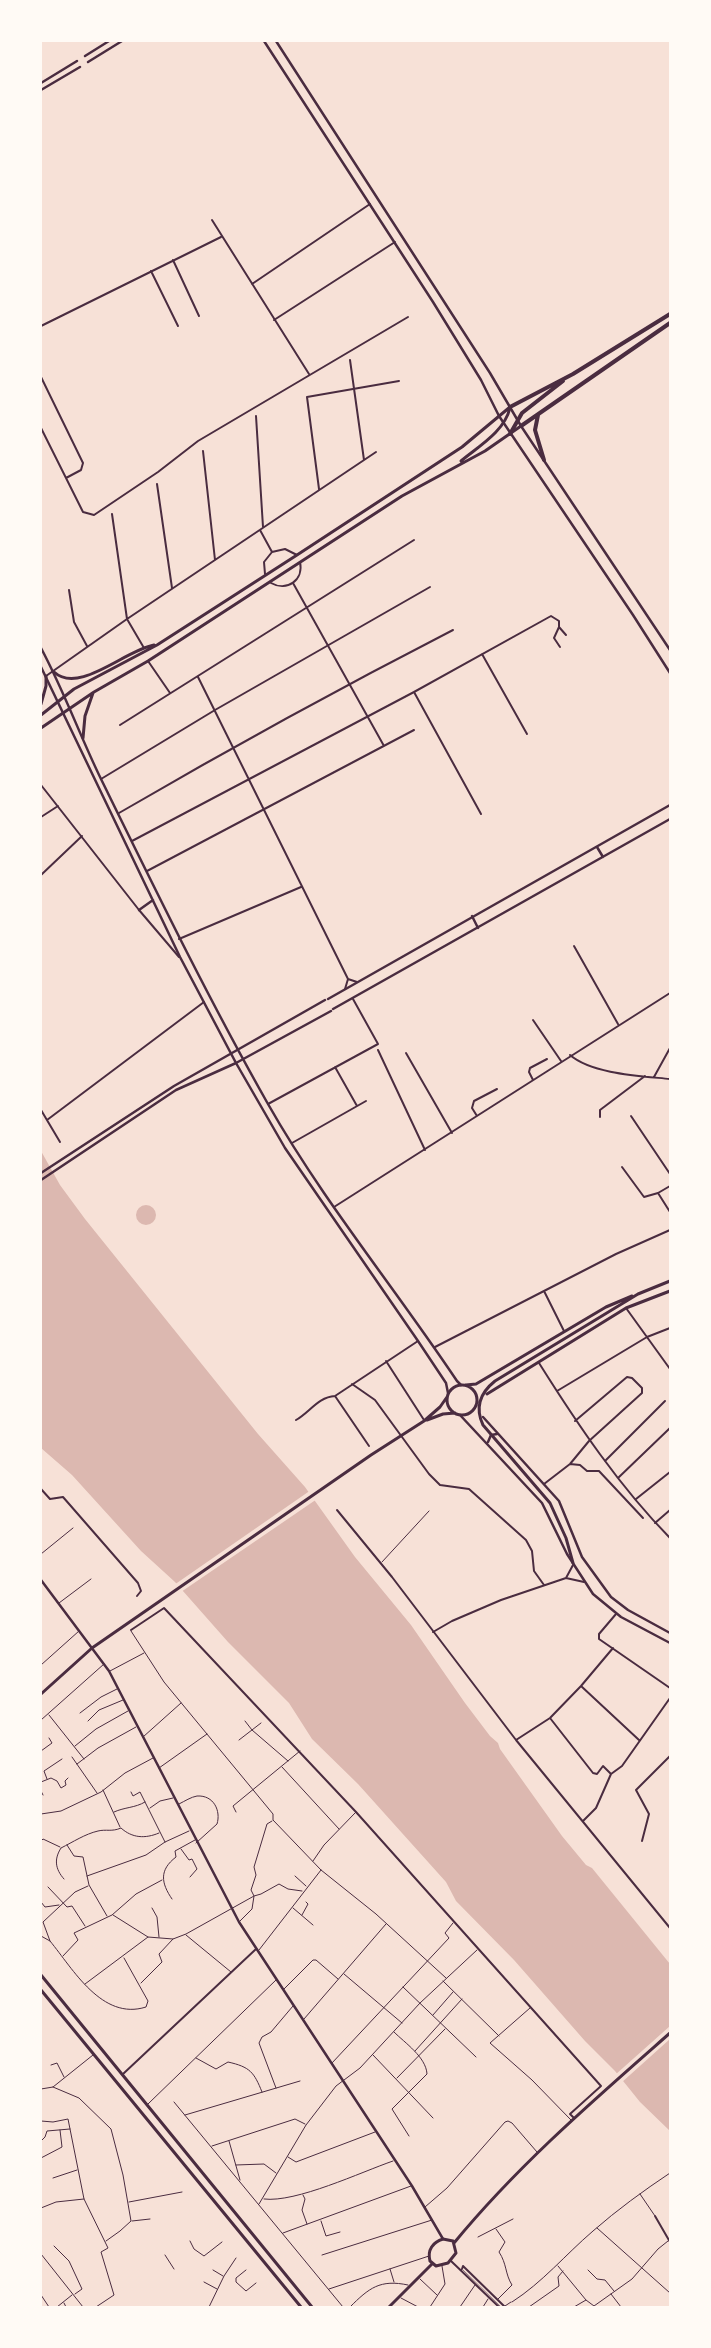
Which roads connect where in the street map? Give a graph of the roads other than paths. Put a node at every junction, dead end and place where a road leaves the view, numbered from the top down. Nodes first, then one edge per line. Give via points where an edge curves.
1 (109, 41) edge
2 (122, 41) edge
3 (264, 41) edge
4 (276, 41) edge
5 (104, 43) edge
6 (85, 56) dead end
7 (76, 61) dead end
8 (88, 62) dead end
9 (80, 67) dead end
10 (41, 83) edge
11 (41, 90) edge
12 (344, 148) junction
13 (338, 152) junction
14 (365, 180) junction
15 (359, 184) junction
16 (370, 204) junction
17 (212, 220) dead end
18 (221, 236) junction
19 (395, 242) junction
20 (173, 260) junction
21 (151, 271) junction
22 (251, 285) junction
23 (670, 314) edge
24 (199, 316) dead end
25 (408, 317) dead end
26 (274, 320) junction
27 (670, 322) edge
28 (41, 326) edge
29 (178, 326) dead end
30 (350, 360) dead end
31 (309, 374) junction
32 (573, 374) junction
33 (41, 377) edge
34 (399, 381) dead end
35 (354, 388) junction
36 (510, 407) junction
37 (538, 414) junction
38 (256, 416) dead end
39 (499, 416) junction
40 (517, 420) junction
41 (504, 423) junction
42 (521, 426) junction
43 (41, 428) edge
44 (42, 433) edge
45 (510, 434) junction
46 (46, 438) junction
47 (41, 440) edge
48 (202, 451) dead end
49 (376, 452) dead end
50 (364, 460) junction
51 (544, 460) junction
52 (457, 464) junction
53 (66, 478) junction
54 (157, 484) dead end
55 (319, 490) junction
56 (112, 514) dead end
57 (264, 527) junction
58 (260, 530) junction
59 (414, 540) dead end
60 (272, 552) junction
61 (297, 556) junction
62 (214, 560) junction
63 (300, 562) junction
64 (265, 576) junction
65 (269, 581) junction
66 (293, 584) junction
67 (430, 587) dead end
68 (172, 589) junction
69 (69, 590) dead end
70 (306, 608) junction
71 (127, 619) junction
72 (560, 627) junction
73 (453, 630) dead end
74 (566, 635) dead end
75 (327, 644) junction
76 (158, 645) junction
77 (88, 646) junction
78 (560, 647) dead end
79 (41, 648) edge
80 (144, 648) junction
81 (670, 650) edge
82 (482, 654) junction
83 (148, 660) junction
84 (41, 667) edge
85 (54, 672) junction
86 (670, 673) edge
87 (46, 676) junction
88 (198, 677) junction
89 (349, 683) junction
90 (94, 692) junction
91 (414, 692) junction
92 (170, 693) junction
93 (65, 695) junction
94 (57, 700) junction
95 (41, 704) edge
96 (70, 708) junction
97 (215, 710) junction
98 (63, 713) junction
99 (41, 714) edge
100 (367, 716) junction
101 (120, 724) dead end
102 (41, 728) edge
103 (414, 730) dead end
104 (527, 734) dead end
105 (83, 738) junction
106 (233, 746) junction
107 (384, 746) junction
108 (248, 778) junction
109 (102, 779) junction
110 (41, 785) edge
111 (670, 805) edge
112 (58, 806) junction
113 (264, 809) junction
114 (119, 813) junction
115 (481, 814) dead end
116 (41, 817) edge
117 (670, 819) edge
118 (82, 836) junction
119 (132, 841) junction
120 (597, 847) junction
121 (603, 857) junction
122 (147, 871) junction
123 (41, 875) edge
124 (302, 886) junction
125 (153, 900) junction
126 (138, 910) junction
127 (472, 916) junction
128 (478, 928) junction
129 (180, 939) junction
130 (574, 946) dead end
131 (180, 957) junction
132 (348, 979) junction
133 (357, 982) junction
134 (344, 989) junction
135 (670, 993) edge
136 (352, 998) junction
137 (204, 1002) junction
138 (533, 1020) dead end
139 (618, 1024) junction
140 (670, 1048) edge
141 (238, 1050) junction
142 (378, 1050) dead end
143 (406, 1052) dead end
144 (231, 1053) junction
145 (570, 1056) junction
146 (244, 1059) junction
147 (547, 1059) dead end
148 (561, 1061) junction
149 (236, 1063) junction
150 (335, 1067) junction
151 (646, 1076) junction
152 (654, 1077) junction
153 (670, 1079) edge
154 (533, 1080) junction
155 (497, 1089) dead end
156 (366, 1101) dead end
157 (268, 1104) junction
158 (357, 1106) junction
159 (41, 1110) edge
160 (477, 1116) junction
161 (631, 1116) dead end
162 (600, 1117) dead end
163 (47, 1120) junction
164 (452, 1133) junction
165 (60, 1142) dead end
166 (292, 1144) junction
167 (425, 1150) junction
168 (622, 1167) dead end
169 (41, 1173) edge
170 (670, 1174) edge
171 (41, 1180) edge
172 (670, 1186) edge
173 (658, 1193) junction
174 (334, 1207) junction
175 (670, 1212) edge
176 (670, 1230) edge
177 (670, 1281) edge
178 (670, 1290) edge
179 (544, 1291) junction
180 (638, 1294) junction
181 (626, 1308) junction
182 (670, 1328) edge
183 (564, 1331) junction
184 (647, 1337) junction
185 (418, 1341) junction
186 (434, 1348) junction
187 (386, 1361) junction
188 (539, 1362) junction
189 (670, 1368) edge
190 (352, 1384) junction
191 (464, 1385) junction
192 (557, 1391) junction
193 (487, 1394) dead end
194 (334, 1396) junction
195 (447, 1396) junction
196 (665, 1402) dead end
197 (458, 1414) junction
198 (484, 1417) dead end
199 (296, 1420) dead end
200 (424, 1421) junction
201 (575, 1421) junction
202 (670, 1428) edge
203 (498, 1434) junction
204 (403, 1435) junction
205 (590, 1440) junction
206 (488, 1444) junction
207 (370, 1446) dead end
208 (605, 1461) junction
209 (570, 1464) junction
210 (670, 1472) edge
211 (618, 1478) junction
212 (544, 1484) junction
213 (41, 1489) edge
214 (636, 1499) junction
215 (337, 1510) dead end
216 (670, 1510) edge
217 (429, 1511) dead end
218 (643, 1518) dead end
219 (655, 1523) junction
220 (73, 1528) dead end
221 (670, 1538) edge
222 (41, 1554) edge
223 (381, 1563) junction
224 (573, 1563) junction
225 (566, 1578) junction
226 (91, 1579) dead end
227 (41, 1580) edge
228 (584, 1582) junction
229 (544, 1585) junction
230 (137, 1596) dead end
231 (58, 1603) junction
232 (616, 1614) junction
233 (130, 1630) joint
234 (79, 1631) junction
235 (433, 1632) junction
236 (670, 1633) edge
237 (670, 1644) edge
238 (92, 1648) junction
239 (613, 1648) junction
240 (144, 1652) junction
241 (104, 1664) junction
242 (41, 1665) edge
243 (109, 1671) junction
244 (582, 1686) junction
245 (118, 1688) junction
246 (670, 1688) edge
247 (41, 1694) edge
248 (670, 1698) edge
249 (123, 1700) junction
250 (182, 1703) junction
251 (129, 1710) junction
252 (80, 1713) dead end
253 (49, 1714) junction
254 (550, 1718) junction
255 (41, 1720) edge
256 (88, 1721) dead end
257 (245, 1721) dead end
258 (261, 1723) dead end
259 (137, 1726) junction
260 (252, 1730) junction
261 (208, 1734) junction
262 (49, 1738) dead end
263 (142, 1738) junction
264 (239, 1740) dead end
265 (516, 1740) junction
266 (639, 1740) junction
267 (75, 1746) junction
268 (41, 1751) edge
269 (300, 1751) junction
270 (670, 1756) edge
271 (72, 1757) dead end
272 (84, 1758) junction
273 (153, 1758) junction
274 (62, 1759) dead end
275 (288, 1761) junction
276 (77, 1764) junction
277 (282, 1766) junction
278 (158, 1768) junction
279 (611, 1774) junction
280 (68, 1778) dead end
281 (48, 1780) junction
282 (41, 1782) edge
283 (102, 1790) junction
284 (253, 1790) junction
285 (41, 1792) edge
286 (131, 1792) dead end
287 (97, 1794) junction
288 (43, 1795) dead end
289 (173, 1798) junction
290 (146, 1802) junction
291 (177, 1805) junction
292 (149, 1808) junction
293 (113, 1812) junction
294 (236, 1812) dead end
295 (356, 1812) junction
296 (41, 1814) edge
297 (273, 1820) junction
298 (582, 1822) junction
299 (121, 1828) junction
300 (339, 1829) junction
301 (190, 1830) junction
302 (159, 1833) junction
303 (41, 1837) edge
304 (42, 1840) edge
305 (196, 1841) junction
306 (642, 1841) dead end
307 (165, 1842) junction
308 (67, 1844) junction
309 (61, 1848) junction
310 (181, 1848) junction
311 (312, 1862) junction
312 (321, 1870) junction
313 (87, 1876) junction
314 (295, 1876) dead end
315 (190, 1877) dead end
316 (64, 1879) dead end
317 (162, 1880) junction
318 (89, 1885) junction
319 (48, 1887) dead end
320 (306, 1887) junction
321 (303, 1891) junction
322 (254, 1896) junction
323 (172, 1899) dead end
324 (41, 1902) edge
325 (306, 1902) dead end
326 (63, 1903) junction
327 (60, 1906) junction
328 (152, 1908) dead end
329 (293, 1908) junction
330 (232, 1909) junction
331 (112, 1915) junction
332 (302, 1916) junction
333 (108, 1918) junction
334 (239, 1922) junction
335 (453, 1923) junction
336 (387, 1924) junction
337 (313, 1925) dead end
338 (85, 1927) junction
339 (670, 1928) edge
340 (186, 1934) junction
341 (41, 1936) edge
342 (148, 1937) junction
343 (159, 1938) junction
344 (174, 1939) junction
345 (50, 1941) junction
346 (257, 1950) junction
347 (477, 1950) junction
348 (123, 1956) junction
349 (63, 1957) junction
350 (427, 1961) junction
351 (232, 1972) junction
352 (344, 1973) junction
353 (41, 1975) edge
354 (446, 1978) junction
355 (277, 1979) junction
356 (338, 1979) junction
357 (443, 1980) junction
358 (85, 1984) junction
359 (140, 1984) junction
360 (402, 1987) junction
361 (41, 1990) edge
362 (284, 1990) junction
363 (454, 1992) junction
364 (43, 1996) edge
365 (462, 1999) junction
366 (420, 2003) junction
367 (293, 2005) junction
368 (384, 2007) junction
369 (530, 2008) junction
370 (432, 2016) junction
371 (303, 2020) junction
372 (402, 2023) junction
373 (440, 2024) junction
374 (445, 2029) junction
375 (394, 2031) junction
376 (670, 2032) edge
377 (499, 2036) junction
378 (414, 2052) junction
379 (92, 2055) junction
380 (372, 2055) junction
381 (418, 2056) junction
382 (476, 2057) dead end
383 (195, 2058) junction
384 (332, 2063) junction
385 (51, 2065) dead end
386 (122, 2075) junction
387 (64, 2078) junction
388 (396, 2079) junction
389 (344, 2080) junction
390 (300, 2081) dead end
391 (53, 2087) junction
392 (276, 2088) junction
393 (41, 2090) edge
394 (262, 2093) junction
395 (409, 2093) junction
396 (174, 2102) dead end
397 (147, 2105) junction
398 (185, 2115) junction
399 (432, 2118) dead end
400 (573, 2119) junction
401 (41, 2122) edge
402 (306, 2125) junction
403 (71, 2129) junction
404 (60, 2130) junction
405 (376, 2131) junction
406 (409, 2136) dead end
407 (229, 2140) junction
408 (41, 2141) edge
409 (211, 2146) junction
410 (538, 2153) junction
411 (288, 2157) junction
412 (41, 2158) edge
413 (395, 2160) junction
414 (236, 2165) junction
415 (78, 2170) junction
416 (670, 2173) edge
417 (278, 2174) junction
418 (53, 2178) dead end
419 (240, 2181) junction
420 (412, 2186) junction
421 (182, 2192) dead end
422 (640, 2193) junction
423 (303, 2194) junction
424 (84, 2199) junction
425 (263, 2199) junction
426 (129, 2202) junction
427 (259, 2204) junction
428 (425, 2207) junction
429 (41, 2208) edge
430 (655, 2216) joint
431 (150, 2219) dead end
432 (320, 2220) junction
433 (433, 2220) junction
434 (514, 2220) dead end
435 (131, 2221) junction
436 (307, 2225) junction
437 (496, 2228) junction
438 (596, 2228) junction
439 (340, 2232) dead end
440 (282, 2233) junction
441 (478, 2237) dead end
442 (443, 2239) junction
443 (105, 2241) junction
444 (190, 2241) dead end
445 (669, 2241) edge
446 (222, 2242) dead end
447 (454, 2243) junction
448 (54, 2246) dead end
449 (41, 2254) edge
450 (322, 2254) dead end
451 (164, 2255) dead end
452 (428, 2256) junction
453 (236, 2258) dead end
454 (451, 2261) junction
455 (432, 2264) junction
456 (442, 2266) junction
457 (558, 2266) junction
458 (641, 2268) junction
459 (174, 2269) dead end
460 (390, 2269) junction
461 (462, 2269) junction
462 (214, 2270) dead end
463 (246, 2270) dead end
464 (588, 2270) dead end
465 (563, 2271) junction
466 (224, 2276) junction
467 (418, 2278) junction
468 (204, 2282) dead end
469 (394, 2282) junction
470 (256, 2283) dead end
471 (475, 2284) junction
472 (410, 2286) junction
473 (328, 2289) junction
474 (217, 2290) junction
475 (614, 2291) junction
476 (670, 2293) edge
477 (611, 2294) junction
478 (41, 2295) edge
479 (73, 2295) junction
480 (438, 2296) junction
481 (399, 2297) junction
482 (489, 2297) junction
483 (498, 2299) junction
484 (586, 2300) junction
485 (63, 2302) junction
486 (49, 2307) edge
487 (57, 2307) edge
488 (66, 2307) edge
489 (83, 2307) edge
490 (96, 2307) edge
491 (209, 2307) edge
492 (301, 2307) edge
493 (312, 2307) edge
494 (343, 2307) edge
495 (350, 2307) edge
496 (390, 2307) edge
497 (418, 2307) edge
498 (430, 2307) edge
499 (460, 2307) edge
500 (483, 2307) edge
501 (498, 2307) edge
502 (505, 2307) edge
503 (529, 2307) edge
504 (574, 2307) edge
505 (621, 2307) edge

1 - 5 main road
2 - 8 main road
3 - 13 main road
4 - 12 main road
5 - 6 main road
7 - 10 main road
9 - 11 main road
12 - 13 main road
12 - 14 main road
13 - 15 main road
14 - 15 main road
14 - 36 main road
15 - 16 main road
16 - 19 main road
16 - 22 street
17 - 18 street
18 - 20 street
18 - 22 street
19 - 26 street
19 - 39 main road via 481,380
20 - 21 street
20 - 24 street
21 - 28 street
21 - 29 street
22 - 26 street
23 - 32 highway
25 - 31 street
26 - 31 street
27 - 37 highway
30 - 35 street
31 - 53 street via 198,441 94,515 83,512
32 - 36 highway
32 - 40 highway
33 - 53 street via 82,463 81,470
34 - 35 street
35 - 50 street
35 - 55 street via 307,397
36 - 39 main road
36 - 40 main road
36 - 41 main road
37 - 42 highway
37 - 51 highway via 535,430
38 - 57 street
39 - 41 main road
39 - 61 main road via 462,447
40 - 42 main road
40 - 45 highway
41 - 45 main road
41 - 52 main road
42 - 45 main road
42 - 51 main road
43 - 44 street
44 - 46 street
45 - 52 main road
45 - 86 main road
46 - 47 street
46 - 53 street
48 - 62 street
49 - 50 street
50 - 55 street
51 - 81 main road
52 - 63 main road
54 - 68 street
55 - 57 street
56 - 71 street
57 - 58 street
58 - 60 street
58 - 62 street
59 - 70 street
60 - 61 street via 285,549
60 - 64 street via 264,562
61 - 64 main road
62 - 68 street
63 - 65 main road
63 - 66 street via 300,574
64 - 76 main road
65 - 66 street via 280,586
65 - 83 main road
66 - 70 street
67 - 75 street
68 - 71 street
69 - 77 street via 74,622
70 - 75 street
70 - 88 street
71 - 77 street
71 - 80 street
72 - 74 street
72 - 78 street via 554,638
72 - 82 street via 557,618 551,616
73 - 89 street
75 - 89 street
75 - 97 street
76 - 80 main road
76 - 93 main road
77 - 85 street
79 - 85 main road
80 - 85 main road via 79,679 64,679
82 - 91 street
82 - 104 street
83 - 90 main road
83 - 92 street
84 - 87 main road
85 - 87 street
85 - 93 main road
87 - 94 main road
87 - 95 main road
88 - 92 street
88 - 97 street
89 - 100 street
89 - 106 street
90 - 96 main road
90 - 105 main road via 85,716
91 - 100 street
91 - 115 street
92 - 101 street
93 - 94 main road
93 - 96 main road
94 - 98 main road
94 - 99 main road
96 - 98 main road
96 - 105 main road
97 - 106 street
97 - 109 street
98 - 102 main road
98 - 125 main road
100 - 107 street
100 - 108 street
103 - 107 street
105 - 109 main road
106 - 108 street
106 - 114 street
107 - 113 street
108 - 113 street
108 - 119 street
109 - 114 main road
110 - 112 street
111 - 120 main road
112 - 116 street
112 - 118 street
113 - 122 street
113 - 124 street
114 - 119 main road
117 - 121 main road
118 - 123 street
118 - 126 street
119 - 122 main road
120 - 121 main road
120 - 127 main road
121 - 128 main road
122 - 129 main road
124 - 129 street
124 - 132 street
125 - 126 main road
125 - 131 main road
126 - 131 street
127 - 128 main road
127 - 133 main road
128 - 136 main road
129 - 141 main road
130 - 139 street
131 - 137 main road
132 - 133 street
132 - 134 street
133 - 134 main road
134 - 141 main road
135 - 139 street
136 - 146 main road
136 - 150 street via 378,1044
137 - 144 main road
137 - 163 street
138 - 148 street
139 - 145 street
140 - 152 street
141 - 144 main road
141 - 146 main road
142 - 167 street
143 - 164 street
144 - 149 main road
144 - 169 main road via 174,1086
145 - 148 street
145 - 151 street via 582,1064
146 - 149 main road
146 - 157 main road
147 - 154 street via 530,1068
148 - 154 street
149 - 171 main road via 176,1090
149 - 185 main road via 285,1148
150 - 157 street
150 - 158 street
151 - 152 street
151 - 162 street via 600,1110
152 - 153 street
154 - 160 street
155 - 160 street via 474,1100 472,1108
156 - 158 street
157 - 166 main road
158 - 166 street
159 - 163 street
160 - 164 street
161 - 170 street
163 - 165 street
164 - 167 street
166 - 174 main road
167 - 174 street
168 - 173 street via 644,1196
172 - 173 street
173 - 175 street
174 - 186 main road
176 - 179 street
177 - 180 main road
178 - 181 main road
179 - 183 street
179 - 186 street
180 - 183 main road via 606,1307
180 - 224 main road via 495,1381 480,1401 483,1426 546,1498 566,1538
181 - 184 street
181 - 188 main road
182 - 184 street
183 - 191 main road via 476,1384
184 - 189 street
184 - 192 street
185 - 187 street
185 - 195 main road via 446,1383
186 - 191 main road via 456,1381
187 - 190 street
187 - 200 street
188 - 192 street
188 - 193 main road
190 - 194 street
190 - 204 street via 376,1400
191 - 195 main road via 453,1387
191 - 197 main road via 477,1395 476,1406 469,1412
192 - 201 street
194 - 199 street via 327,1396
194 - 207 street
195 - 197 main road via 448,1407
195 - 200 main road
196 - 208 street
197 - 200 main road via 443,1414
197 - 206 main road
198 - 203 main road
200 - 204 main road
201 - 205 street
201 - 205 street via 627,1377 642,1388 642,1393
202 - 211 street
203 - 206 main road via 489,1436
203 - 212 main road
204 - 229 street via 440,1485 469,1489 526,1540 532,1551 534,1571
204 - 238 main road
205 - 208 street
205 - 209 street
206 - 224 main road via 542,1503
208 - 211 street
209 - 212 street
209 - 218 street via 580,1465 587,1471 599,1471
210 - 214 street
211 - 214 street
212 - 236 main road via 559,1501 582,1558 599,1583 628,1610
213 - 230 street via 50,1499 63,1496 90,1526 138,1583 141,1591
214 - 219 street
215 - 223 street
216 - 219 street
217 - 223 street
219 - 221 street
220 - 222 street
223 - 235 street
224 - 225 street
224 - 228 main road
225 - 228 street
225 - 229 street
226 - 231 street
227 - 231 main road
228 - 232 main road via 592,1594
229 - 235 street via 452,1621
231 - 234 main road
232 - 237 main road
232 - 239 street via 598,1637
233 - 240 street
233 - 269 street via 164,1608
234 - 238 main road
234 - 242 street
235 - 265 street
238 - 241 main road
238 - 247 main road
239 - 244 street
239 - 246 street
240 - 243 street
240 - 250 street
241 - 243 main road
241 - 253 street
243 - 245 main road
244 - 254 street
244 - 266 street
245 - 249 main road
245 - 252 street
248 - 266 street
249 - 251 main road
249 - 256 street via 99,1710
250 - 261 street
250 - 263 street
251 - 259 main road
251 - 267 street
253 - 255 street
253 - 267 street
254 - 265 street
254 - 279 street via 593,1773 597,1774 603,1766
257 - 260 street
258 - 260 street
259 - 263 main road
259 - 272 street
260 - 264 street
260 - 275 street
261 - 278 street
261 - 284 street
262 - 268 street via 52,1742
263 - 273 main road
265 - 298 street
266 - 279 street via 622,1766
267 - 272 street
269 - 275 street
269 - 295 street
270 - 306 street via 636,1790 649,1814
271 - 276 street
272 - 276 street
273 - 278 main road
273 - 283 street
274 - 281 street via 44,1771
275 - 277 street
276 - 287 street
277 - 284 street
277 - 300 street
278 - 289 main road
279 - 298 street via 596,1808
280 - 281 street via 61,1788 51,1778
281 - 282 street
283 - 287 street
283 - 293 street
284 - 294 street via 234,1806
284 - 297 street
285 - 288 street
286 - 290 street via 133,1796 140,1792
287 - 296 street via 61,1811
289 - 291 main road
289 - 292 street
290 - 292 street
290 - 293 street
291 - 301 main road
291 - 305 street via 202,1796 217,1808 217,1824
292 - 302 street
293 - 299 street
295 - 300 street
295 - 335 street
297 - 311 street
297 - 322 street via 268,1824 254,1867 256,1875 251,1890
298 - 339 street
299 - 302 street via 133,1836
299 - 308 street via 90,1833
300 - 311 street
301 - 305 main road
301 - 307 street
302 - 307 street
303 - 304 street
304 - 309 street
305 - 310 street
305 - 330 main road
307 - 313 street via 146,1855
308 - 309 street
308 - 313 street via 74,1856 82,1857
309 - 316 street via 56,1860
310 - 315 street via 197,1869
310 - 317 street via 164,1869
311 - 312 street
312 - 320 street
312 - 336 street
313 - 318 street
314 - 320 street
317 - 323 street
317 - 331 street via 136,1894
318 - 326 street
318 - 333 street
319 - 326 street
320 - 321 street
321 - 322 street via 279,1884
321 - 329 street
322 - 330 street
322 - 334 street via 250,1914
324 - 327 street via 45,1907
325 - 332 street
326 - 327 street
326 - 338 street via 67,1907 72,1906
327 - 345 street via 43,1922
328 - 343 street
329 - 332 street
329 - 346 street
330 - 334 main road
330 - 340 street
331 - 333 street
331 - 342 street
332 - 337 street
333 - 338 street
334 - 346 main road
335 - 347 street
335 - 350 street via 445,1932 449,1938
336 - 350 street
336 - 352 street
338 - 349 street via 74,1933 78,1940
340 - 344 street
340 - 351 street
341 - 345 street
342 - 343 street
342 - 348 street
343 - 344 street
344 - 359 street via 161,1951 162,1962
345 - 349 street
346 - 351 street
346 - 355 main road
347 - 354 street
347 - 369 street
348 - 358 street
348 - 359 street
349 - 358 street
350 - 354 street
350 - 360 street
351 - 386 street
352 - 356 street
352 - 368 street
353 - 386 main road
354 - 357 street
355 - 362 main road
355 - 383 street
356 - 362 street via 313,1960
356 - 371 street
357 - 363 street
357 - 366 street
358 - 359 street via 94,1996 135,2010 148,2004
360 - 366 street
360 - 368 street
361 - 364 main road
362 - 367 main road
363 - 365 street
363 - 370 street
364 - 379 main road
365 - 373 street
365 - 377 street
366 - 370 street
366 - 372 street
367 - 371 main road
367 - 392 street via 259,2043
368 - 372 street
368 - 384 street
369 - 377 street
369 - 400 street via 601,2086 570,2114
370 - 373 street
371 - 384 main road
372 - 375 street
373 - 374 street
373 - 378 street
374 - 381 street
374 - 382 street
375 - 378 street
375 - 380 street
376 - 400 main road
377 - 400 street via 490,2044
378 - 381 street
379 - 387 street
379 - 492 main road
380 - 388 street
380 - 389 street
381 - 388 street
381 - 395 street via 427,2074
383 - 394 street via 216,2069 228,2062 246,2067 255,2074
383 - 397 street
384 - 389 main road
385 - 387 street via 57,2063
386 - 397 main road
387 - 391 street
388 - 395 street
389 - 402 street
389 - 405 main road
390 - 392 street
391 - 393 street
391 - 426 street via 79,2098 111,2129
392 - 394 street
394 - 398 street
395 - 399 street
395 - 406 street via 392,2109
396 - 398 street
397 - 493 main road
398 - 409 street
400 - 410 main road
401 - 403 street via 68,2119
402 - 407 street via 295,2119
402 - 411 street
403 - 404 street
403 - 415 street
404 - 408 street via 47,2131
404 - 412 street via 62,2147
405 - 411 street via 296,2162
405 - 413 main road
407 - 409 street
407 - 414 street
409 - 419 street
410 - 428 street via 512,2123 505,2122 447,2188
410 - 447 main road
411 - 417 street
413 - 420 main road
413 - 423 street
414 - 417 street via 264,2164
414 - 419 street
415 - 418 street
415 - 424 street
416 - 422 street
417 - 425 street
419 - 427 street
420 - 428 main road
420 - 432 street
421 - 426 street
422 - 430 street
422 - 438 street
423 - 425 street
423 - 436 street via 302,2210
424 - 429 street via 56,2202
424 - 443 street
425 - 427 street
426 - 435 street
427 - 440 street
428 - 433 main road
430 - 445 street
431 - 435 street
432 - 436 street
432 - 439 street via 326,2236
433 - 442 main road
433 - 450 street
434 - 437 street
435 - 443 street
436 - 440 street
437 - 441 street
437 - 483 street via 505,2242 499,2252 506,2265 506,2276 512,2284
438 - 457 street
438 - 458 street
440 - 473 street
442 - 447 main road
442 - 452 main road via 434,2244
443 - 490 street via 108,2248 101,2252 114,2295
444 - 446 street via 194,2249 204,2256
445 - 458 street
447 - 454 main road via 456,2251
448 - 479 street via 69,2261 82,2289
449 - 479 street
451 - 459 street
452 - 455 main road
452 - 460 street
453 - 466 street
454 - 456 main road
454 - 461 street
455 - 456 main road
455 - 467 main road
456 - 480 street via 446,2284
457 - 465 street
457 - 502 street
458 - 475 street via 632,2279
458 - 476 street
460 - 469 street
460 - 473 street
461 - 471 street
461 - 483 street via 463,2266
462 - 466 street
463 - 470 street via 236,2278 236,2282 246,2291
464 - 475 street via 597,2279 605,2280
465 - 484 street
465 - 503 street via 558,2277 559,2286
466 - 474 street
467 - 472 main road
467 - 480 street
468 - 474 street
469 - 472 street
469 - 495 street via 367,2290
471 - 482 street
471 - 499 street
472 - 481 main road
473 - 494 street
474 - 491 street
475 - 477 street
477 - 484 street via 594,2306
477 - 505 street
478 - 486 street
479 - 485 street
479 - 489 street
480 - 498 street
481 - 496 main road
481 - 497 street
482 - 500 street
482 - 501 street
483 - 502 street
484 - 504 street
485 - 487 street
485 - 488 street

